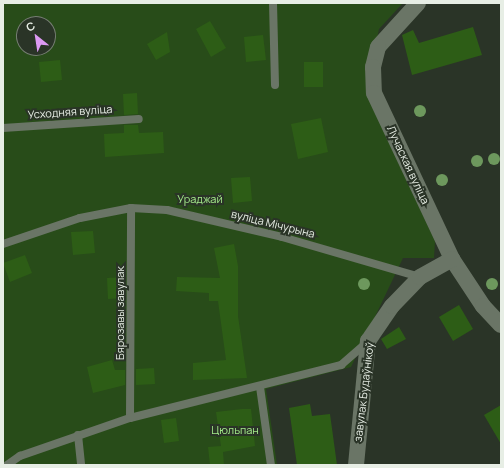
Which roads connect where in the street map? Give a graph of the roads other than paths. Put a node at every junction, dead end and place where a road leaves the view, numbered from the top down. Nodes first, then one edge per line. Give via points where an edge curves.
1 (273, 3) edge
2 (418, 3) edge
3 (275, 85) dead end
4 (139, 119) dead end
5 (3, 128) edge
6 (132, 208) junction
7 (3, 244) edge
8 (452, 259) junction
9 (420, 277) junction
10 (501, 325) edge
11 (368, 341) junction
12 (260, 387) junction
13 (130, 418) junction
14 (78, 435) junction
15 (7, 465) edge
16 (81, 465) edge
17 (271, 465) edge
18 (356, 465) edge

1 - 3 lane
2 - 8 street, Лучаская вуліца via 378,47 373,67 374,93
4 - 5 lane, Усходняя вуліца
6 - 7 lane, вуліца Мічурына via 80,218
6 - 9 lane, вуліца Мічурына via 167,210 282,237
6 - 13 lane, Бярозавы завулак
8 - 9 street, завулак Будаўнікоў
8 - 10 street, Лучаская вуліца
9 - 11 street, завулак Будаўнікоў via 392,306
11 - 12 lane via 341,365
11 - 18 street, завулак Будаўнікоў
12 - 13 lane
12 - 17 lane
13 - 14 lane
14 - 15 lane via 20,456
14 - 16 lane

